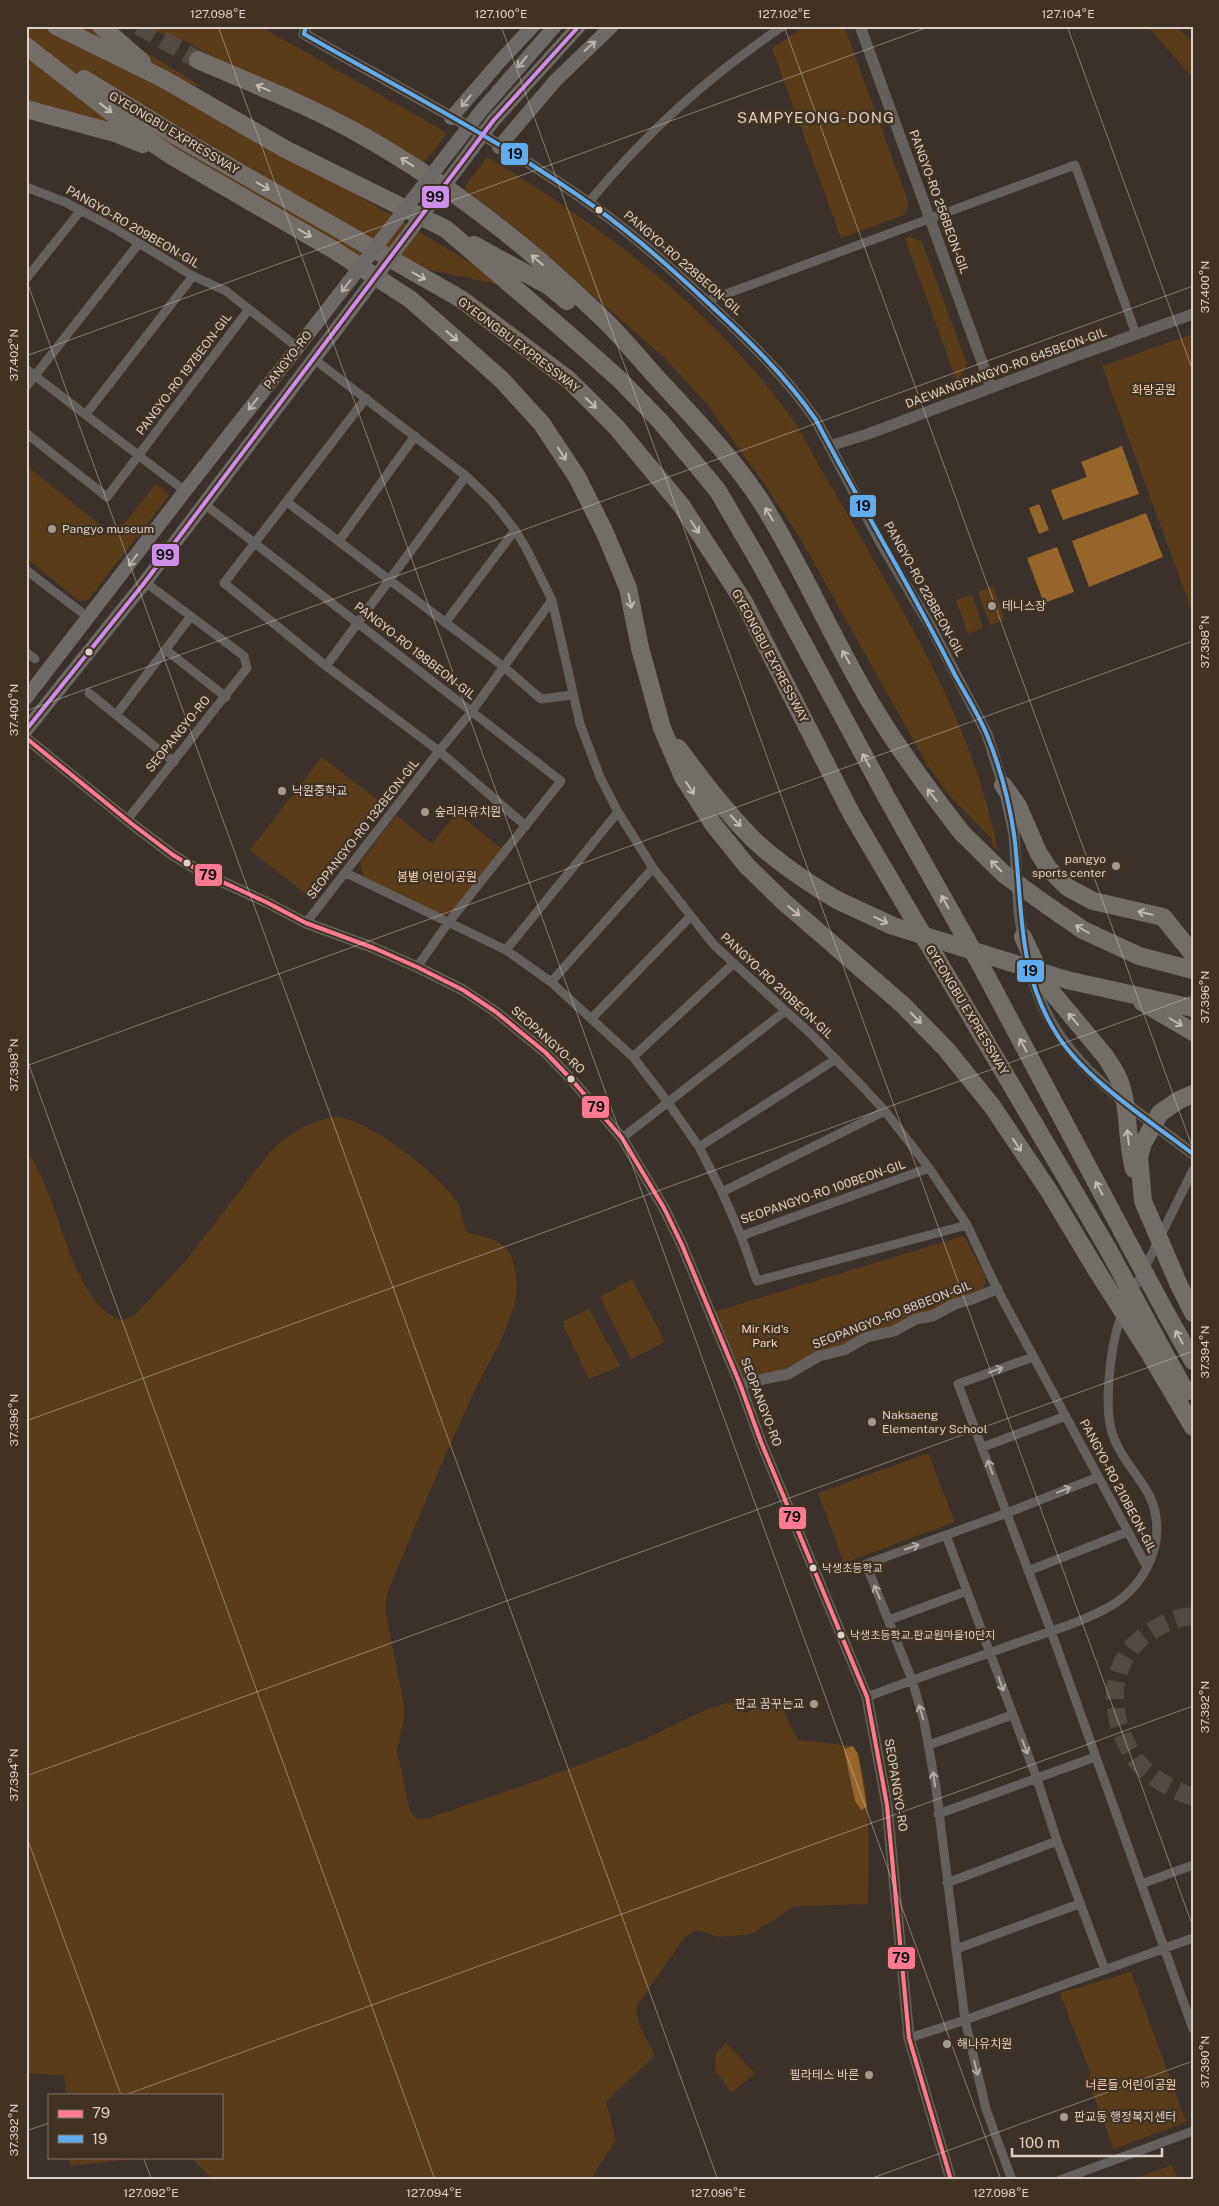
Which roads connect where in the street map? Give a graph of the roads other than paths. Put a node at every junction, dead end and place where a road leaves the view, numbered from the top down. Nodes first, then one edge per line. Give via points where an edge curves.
1 (56, 26) edge
2 (101, 26) edge
3 (306, 26) edge
4 (533, 26) edge
5 (555, 26) edge
6 (579, 26) edge
7 (612, 26) edge
8 (783, 26) edge
9 (860, 26) edge
10 (26, 45) edge
11 (198, 60) tunnel mouth
12 (162, 78) junction
13 (26, 109) edge
14 (451, 118) junction
15 (499, 147) junction
16 (172, 156) junction
17 (26, 187) edge
18 (588, 203) junction
19 (81, 210) junction
20 (930, 218) junction
21 (446, 230) junction
22 (139, 243) junction
23 (193, 276) junction
24 (26, 280) edge
25 (706, 301) junction
26 (250, 308) junction
27 (1193, 314) edge
28 (1136, 334) junction
29 (298, 347) junction
30 (314, 359) junction
31 (26, 369) edge
32 (35, 375) junction
33 (659, 380) junction
34 (26, 387) edge
35 (991, 388) junction
36 (366, 398) junction
37 (86, 414) junction
38 (26, 433) edge
39 (415, 436) junction
40 (829, 446) junction
41 (139, 455) junction
42 (466, 476) junction
43 (185, 491) junction
44 (287, 502) junction
45 (203, 504) junction
46 (515, 530) junction
47 (340, 541) junction
48 (253, 543) junction
49 (26, 570) edge
50 (390, 581) junction
51 (145, 582) junction
52 (552, 600) junction
53 (191, 616) junction
54 (89, 618) junction
55 (358, 623) junction
56 (445, 623) junction
57 (166, 650) junction
58 (26, 652) edge
59 (35, 659) dead end
60 (326, 666) junction
61 (504, 667) junction
62 (89, 693) dead end
63 (572, 695) junction
64 (226, 697) junction
65 (26, 698) edge
66 (472, 711) junction
67 (116, 715) junction
68 (662, 728) junction
69 (26, 730) edge
70 (26, 738) edge
71 (438, 751) junction
72 (174, 762) junction
73 (1003, 784) junction
74 (618, 812) junction
75 (127, 820) junction
76 (526, 826) junction
77 (653, 868) junction
78 (346, 873) junction
79 (691, 916) junction
80 (306, 923) junction
81 (448, 923) junction
82 (1023, 937) junction
83 (506, 950) junction
84 (1193, 954) edge
85 (734, 963) junction
86 (417, 967) junction
87 (1193, 970) edge
88 (551, 982) junction
89 (1129, 995) junction
90 (1193, 1008) edge
91 (784, 1012) junction
92 (592, 1018) junction
93 (1193, 1032) edge
94 (633, 1058) junction
95 (836, 1059) junction
96 (1186, 1097) edge
97 (667, 1101) junction
98 (885, 1111) junction
99 (622, 1138) junction
100 (699, 1146) junction
101 (1193, 1154) edge
102 (929, 1168) junction
103 (1193, 1170) edge
104 (722, 1192) junction
105 (1143, 1201) junction
106 (967, 1225) junction
107 (741, 1236) junction
108 (997, 1289) junction
109 (1193, 1313) edge
110 (1152, 1344) junction
111 (1034, 1357) junction
112 (1193, 1361) edge
113 (740, 1384) junction
114 (1193, 1405) edge
115 (1066, 1416) junction
116 (1193, 1427) edge
117 (983, 1447) junction
118 (1098, 1477) junction
119 (1007, 1513) junction
120 (1127, 1532) junction
121 (946, 1535) junction
122 (1147, 1567) junction
123 (1028, 1570) junction
124 (967, 1591) junction
125 (889, 1620) junction
126 (1051, 1631) junction
127 (990, 1653) junction
128 (912, 1680) junction
129 (867, 1697) junction
130 (1012, 1715) junction
131 (929, 1745) junction
132 (1095, 1757) junction
133 (1037, 1779) junction
134 (938, 1814) junction
135 (1057, 1841) junction
136 (1193, 1865) edge
137 (947, 1884) junction
138 (1141, 1884) junction
139 (1079, 1904) junction
140 (1193, 1938) edge
141 (1164, 1948) junction
142 (956, 1949) junction
143 (1105, 1970) junction
144 (1189, 2008) edge
145 (965, 2020) junction
146 (1193, 2029) edge
147 (909, 2038) junction
148 (1193, 2131) edge
149 (951, 2180) edge
150 (1012, 2180) edge
151 (1060, 2180) edge

1 - 12 highway
2 - 12 highway
3 - 14 street, PANGYO-RO 228BEON-GIL via 304,34
4 -> 14 main road
5 -> 29 main road, PANGYO-RO, bridge via 481,111
6 - 30 main road, PANGYO-RO, bridge via 493,121
15 -> 7 main road via 554,81
8 - 18 street via 680,104
9 - 20 street, PANGYO-RO 256BEON-GIL
10 -> 16 highway
10 -> 110 highway, GYEONGBU EXPRESSWAY, bridge via 188,143 461,299 569,380 617,428 681,505 744,602 851,814 1108,1249
33 -> 11 highway via 598,314 495,224 448,188 354,130
12 - 21 highway via 285,149
13 - 16 highway via 115,133
14 - 15 street, PANGYO-RO 228BEON-GIL
15 - 18 street, PANGYO-RO 228BEON-GIL
16 -> 68 highway via 334,250 410,299 500,379 542,424 577,477 628,588
17 - 19 street, PANGYO-RO 209BEON-GIL
18 - 25 street, PANGYO-RO 228BEON-GIL via 658,256
19 - 22 street, PANGYO-RO 209BEON-GIL
19 - 24 street
20 - 25 street
20 - 28 street via 1075,166
20 - 35 street, PANGYO-RO 256BEON-GIL
21 - 33 highway via 549,286
112 -> 21 highway, bridge via 978,960 718,491 661,422 619,380
22 - 23 street, PANGYO-RO 209BEON-GIL
22 - 32 street
23 - 26 street, PANGYO-RO 209BEON-GIL via 226,291
23 - 37 street
25 - 40 street, PANGYO-RO 228BEON-GIL via 746,336 805,404
26 - 29 street, PANGYO-RO 209BEON-GIL
26 - 41 street, PANGYO-RO 197BEON-GIL
27 - 28 street, DAEWANGPANGYO-RO 645BEON-GIL
28 - 35 street, DAEWANGPANGYO-RO 645BEON-GIL
29 -> 43 main road, PANGYO-RO
30 - 36 street, PANGYO-RO 210BEON-GIL
30 - 45 main road, PANGYO-RO
31 - 32 street, PANGYO-RO 197BEON-GIL
32 - 34 street
32 - 37 street, PANGYO-RO 197BEON-GIL
87 -> 33 highway, bridge via 1139,956 1083,930 1005,875 962,833 915,773 874,709 793,555 760,500 708,433
35 - 40 street, DAEWANGPANGYO-RO 645BEON-GIL
36 - 39 street, PANGYO-RO 210BEON-GIL
36 - 44 street
37 - 41 street, PANGYO-RO 197BEON-GIL
38 - 41 street, PANGYO-RO 197BEON-GIL via 107,497
39 - 42 street, PANGYO-RO 210BEON-GIL
39 - 47 street
40 - 73 street, PANGYO-RO 228BEON-GIL via 987,734
41 - 43 street, PANGYO-RO 197BEON-GIL
42 - 46 street, PANGYO-RO 210BEON-GIL
42 - 50 street
43 -> 54 main road, PANGYO-RO
44 - 47 street
44 - 48 street
45 - 48 street, PANGYO-RO 198BEON-GIL
45 - 51 main road, PANGYO-RO
46 - 52 street, PANGYO-RO 210BEON-GIL
46 - 56 street
47 - 50 street
48 - 55 street, PANGYO-RO 198BEON-GIL
48 - 60 street via 224,583
49 - 54 street
50 - 55 street
50 - 56 street
51 - 53 street
51 - 69 main road, PANGYO-RO
52 - 61 street, SEOPANGYO-RO 132BEON-GIL
52 - 63 street, PANGYO-RO 210BEON-GIL
53 - 57 street
53 - 64 street, SEOPANGYO-RO via 244,656 246,672
54 - 65 main road, PANGYO-RO
55 - 60 street
55 - 66 street, PANGYO-RO 198BEON-GIL
56 - 61 street
57 - 64 street
57 - 67 street
58 - 59 street
60 - 71 street
61 - 63 street via 541,698
61 - 66 street, SEOPANGYO-RO 132BEON-GIL
62 - 67 street
63 - 74 street, PANGYO-RO 210BEON-GIL via 597,768
64 - 72 street, SEOPANGYO-RO
66 - 71 street, SEOPANGYO-RO 132BEON-GIL
66 - 76 street, PANGYO-RO 198BEON-GIL via 561,781
67 - 72 street
68 -> 89 highway, bridge via 718,801 754,840 794,873 837,900 893,926 1067,980
68 -> 110 highway, bridge via 683,777 713,824 747,866 903,1005 946,1049 992,1106 1097,1271
70 - 75 street, SEOPANGYO-RO
71 - 76 street
71 - 78 street, SEOPANGYO-RO 132BEON-GIL
72 - 75 street, SEOPANGYO-RO
73 - 82 street, PANGYO-RO 228BEON-GIL via 1014,834
84 -> 73 highway via 1163,917 1093,901 1067,887 1048,868 1038,852 1018,806
74 - 77 street, PANGYO-RO 210BEON-GIL
74 - 83 street
75 - 80 street, SEOPANGYO-RO via 200,872
76 - 81 street
77 - 79 street, PANGYO-RO 210BEON-GIL
77 - 88 street
78 - 80 street, SEOPANGYO-RO 132BEON-GIL
78 - 81 street, SEOPANGYO-RO 100BEON-GIL
79 - 85 street, PANGYO-RO 210BEON-GIL via 714,945
79 - 92 street
80 - 86 street, SEOPANGYO-RO
81 - 83 street, SEOPANGYO-RO 100BEON-GIL
81 - 86 street
82 - 101 street, PANGYO-RO 228BEON-GIL via 1033,983 1056,1034 1079,1062 1106,1086
105 -> 82 highway, bridge via 1128,1139 1119,1078 1105,1056 1045,984
83 - 88 street, SEOPANGYO-RO 100BEON-GIL
85 - 91 street, PANGYO-RO 210BEON-GIL
85 - 94 street
86 - 99 street, SEOPANGYO-RO via 463,990 509,1021 572,1080
88 - 92 street, SEOPANGYO-RO 100BEON-GIL
89 - 90 highway
89 -> 93 highway
91 - 95 street, PANGYO-RO 210BEON-GIL
91 - 97 street
92 - 94 street, SEOPANGYO-RO 100BEON-GIL
94 - 97 street, SEOPANGYO-RO 100BEON-GIL
95 - 98 street, PANGYO-RO 210BEON-GIL
95 - 100 street
96 - 105 highway, bridge via 1160,1113 1143,1143 1139,1157
97 - 99 street
97 - 100 street, SEOPANGYO-RO 100BEON-GIL
98 - 102 street, PANGYO-RO 210BEON-GIL
98 - 104 street
99 - 113 street, SEOPANGYO-RO via 664,1208
100 - 104 street, SEOPANGYO-RO 100BEON-GIL
102 - 106 street, PANGYO-RO 210BEON-GIL
102 - 107 street, SEOPANGYO-RO 100BEON-GIL
103 - 122 street via 1118,1321 1108,1383 1108,1414 1112,1431 1119,1449 1146,1488 1156,1517 1157,1543
104 - 107 street, SEOPANGYO-RO 100BEON-GIL
105 - 109 highway, bridge
106 - 107 street via 757,1281
106 - 108 street, PANGYO-RO 210BEON-GIL
108 - 111 street, PANGYO-RO 210BEON-GIL
108 - 113 street, SEOPANGYO-RO 88BEON-GIL via 867,1338 844,1350 819,1356 788,1374
110 - 114 highway
110 - 116 highway
111 - 115 street, PANGYO-RO 210BEON-GIL
117 -> 111 street via 958,1384
113 - 129 street, SEOPANGYO-RO
115 - 117 street, PANGYO-RO 210BEON-GIL
115 - 118 street, PANGYO-RO 210BEON-GIL
119 -> 117 street
119 -> 118 street
118 - 120 street, PANGYO-RO 210BEON-GIL
119 - 121 street
119 - 123 street
120 - 122 street, PANGYO-RO 210BEON-GIL
120 - 123 street
121 - 124 street
125 -> 121 street via 866,1564
122 - 126 street via 1121,1599 1077,1623
123 - 126 street
124 - 125 street
124 - 127 street
125 - 128 street
126 - 127 street
126 - 132 street
127 - 128 street
127 -> 130 street
128 - 129 street
131 -> 128 street
129 - 147 street, SEOPANGYO-RO via 887,1805
130 - 131 street
130 -> 133 street
134 -> 131 street
132 - 133 street
132 - 138 street
133 - 134 street
133 - 135 street
134 - 137 street
135 - 137 street
135 - 139 street
136 - 138 street
137 - 142 street
138 - 141 street
139 - 142 street
139 - 143 street
140 - 141 street
141 - 143 street
141 - 144 street
142 - 145 street
143 - 145 street
144 - 146 street
145 - 147 street
145 -> 150 street via 986,2109
147 - 149 street, SEOPANGYO-RO
148 - 151 street

